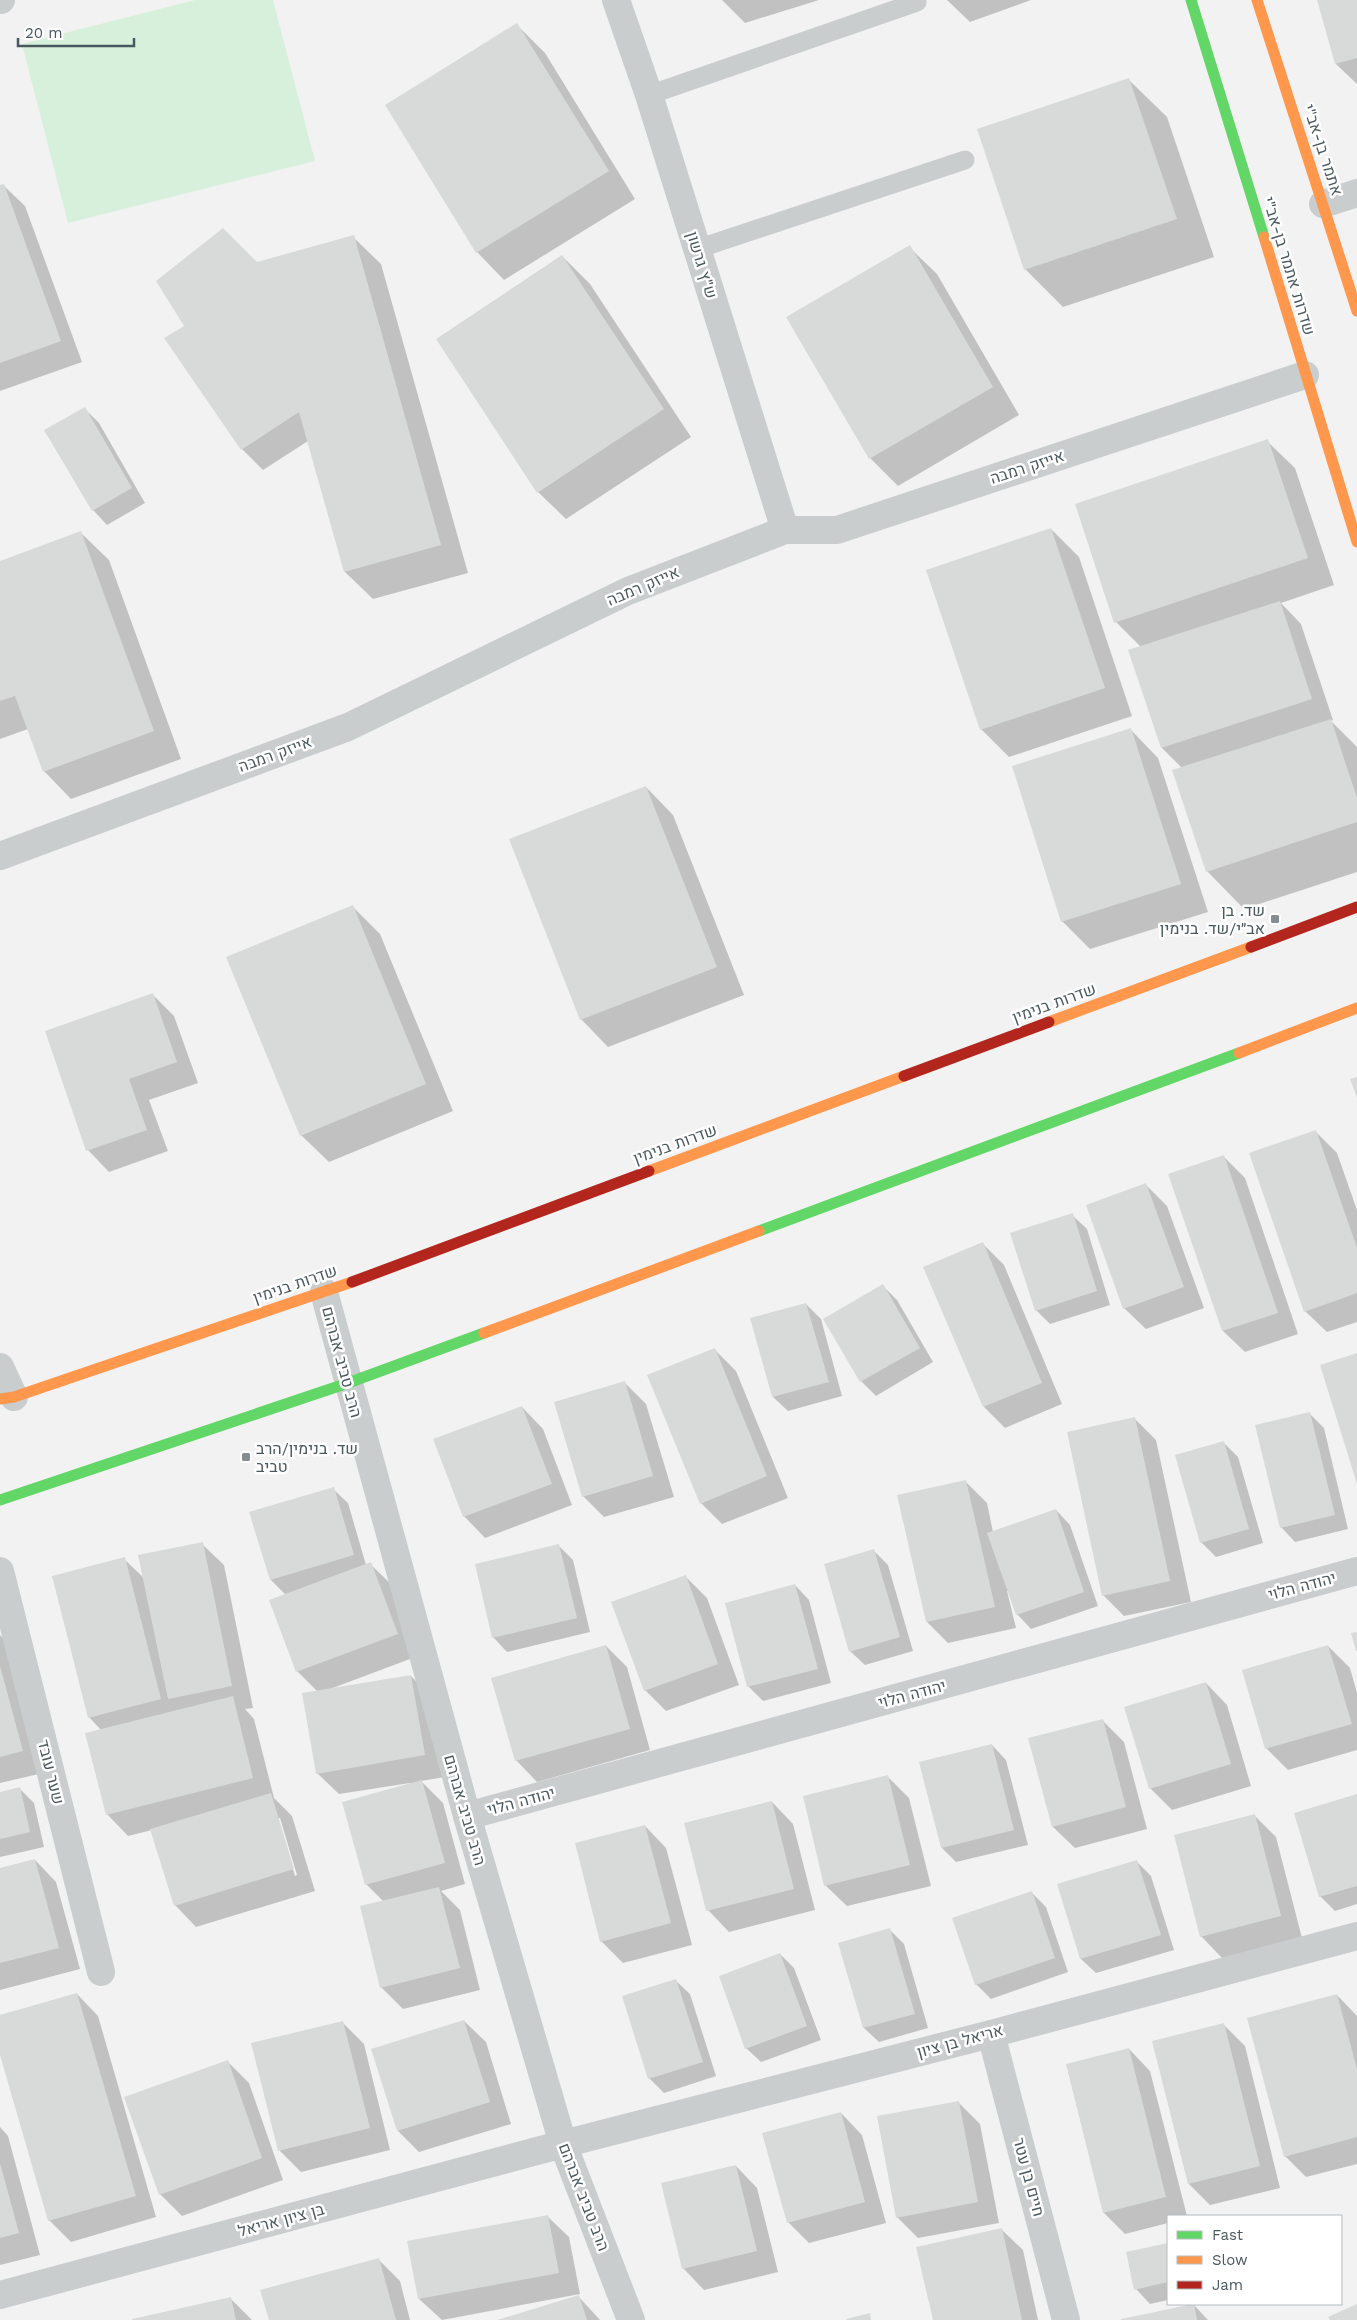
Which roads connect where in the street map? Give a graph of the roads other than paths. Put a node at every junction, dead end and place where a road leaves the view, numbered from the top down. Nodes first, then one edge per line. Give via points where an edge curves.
1 (616, 0) edge
2 (1191, 0) edge
3 (1257, 0) edge
4 (916, 2) dead end
5 (649, 95) junction
6 (965, 160) dead end
7 (1357, 193) edge
8 (1323, 204) junction
9 (697, 248) junction
10 (1357, 311) edge
11 (1305, 375) junction
12 (785, 530) junction
13 (1357, 542) edge
14 (0, 856) edge
15 (1357, 907) edge
16 (1357, 1008) edge
17 (324, 1292) junction
18 (0, 1367) edge
19 (348, 1383) junction
20 (7, 1398) edge
21 (0, 1500) edge
22 (0, 1571) edge
23 (1357, 1571) edge
24 (467, 1816) junction
25 (1357, 1936) edge
26 (102, 1972) dead end
27 (991, 2034) junction
28 (563, 2144) junction
29 (0, 2295) edge
30 (631, 2320) edge
31 (1066, 2320) edge

1 - 5 street, ש"ץ גרשון
2 - 11 main road, שדרות אתמר בן-אב"י
3 - 8 main road, אתמר בן-אב"י
4 - 5 lane
5 - 9 street, ש"ץ גרשון
6 - 9 lane
7 - 8 street
8 - 10 main road, אתמר בן-אב"י
9 - 12 street, ש"ץ גרשון
11 - 12 street, אייזק רמבה via 837,530
11 - 13 main road, שדרות אתמר בן-אב"י
12 - 14 street, אייזק רמבה via 628,591 348,727
15 - 17 main road, שדרות בנימין
16 - 19 main road
17 - 19 street, הרב טביב אברהם
17 - 20 main road, שדרות בנימין
18 - 20 street
19 - 21 main road
19 - 24 street, הרב טביב אברהם
22 - 26 street, שער עובד
23 - 24 street, יהודה הלוי
24 - 28 street, הרב טביב אברהם
25 - 27 street, אריאל בן ציון
27 - 28 street, אריאל בן ציון
27 - 31 street, חיים בן עטר
28 - 29 street, בן ציון אריאל
28 - 30 street, הרב טביב אברהם

